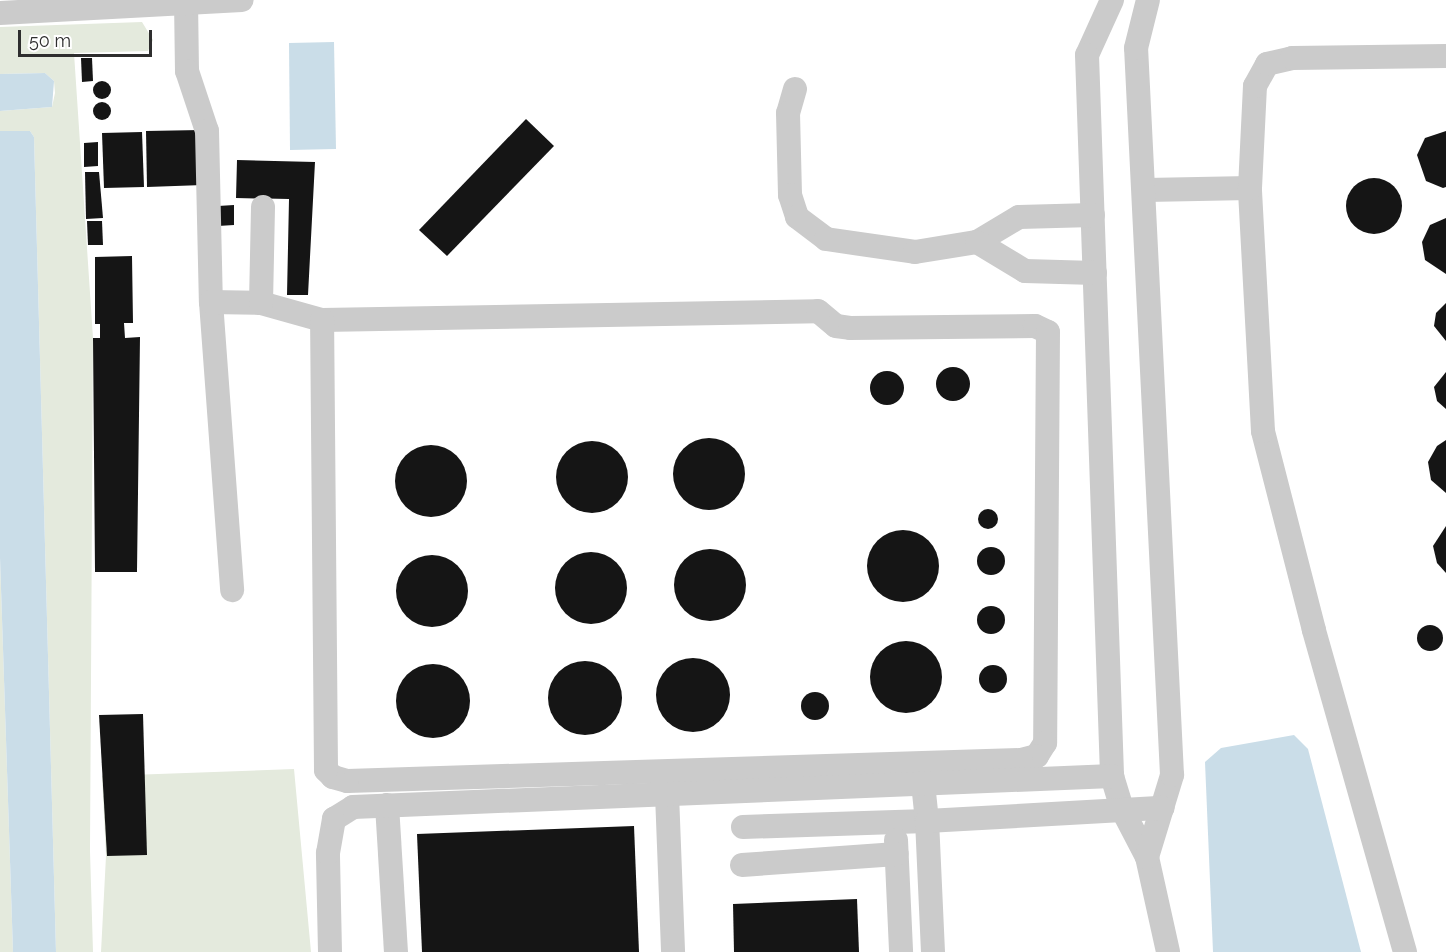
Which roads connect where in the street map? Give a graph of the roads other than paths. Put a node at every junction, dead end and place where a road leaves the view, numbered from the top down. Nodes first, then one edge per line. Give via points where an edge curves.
1 (242, 0) edge
2 (1112, 0) edge
3 (1148, 0) edge
4 (186, 1) edge
5 (152, 2) edge
6 (0, 12) edge
7 (1446, 56) edge
8 (795, 89) dead end
9 (1250, 188) junction
10 (1146, 190) junction
11 (262, 207) dead end
12 (1093, 215) junction
13 (977, 242) junction
14 (1095, 273) junction
15 (211, 302) junction
16 (261, 303) junction
17 (322, 320) junction
18 (232, 590) dead end
19 (1112, 776) junction
20 (923, 784) junction
21 (667, 794) junction
22 (387, 805) junction
23 (1163, 808) junction
24 (1123, 811) junction
25 (927, 821) junction
26 (895, 822) junction
27 (743, 827) dead end
28 (897, 854) junction
29 (1147, 857) junction
30 (742, 865) dead end
31 (330, 952) edge
32 (396, 952) edge
33 (673, 952) edge
34 (901, 952) edge
35 (933, 952) edge
36 (1168, 952) edge
37 (1405, 952) edge

1 - 4 street
2 - 12 street via 1088,55
3 - 10 street via 1136,48
4 - 5 street
4 - 15 street via 187,71 207,131
5 - 6 street
7 - 9 street via 1292,58 1267,64 1255,86
8 - 13 street via 788,114 790,195 798,217 826,239 915,252
9 - 10 street
9 - 37 street via 1263,431 1317,642
10 - 23 street via 1172,775
11 - 16 street
12 - 13 street via 1019,217
12 - 14 street
13 - 14 street via 1025,271
14 - 19 street
15 - 16 street
15 - 18 street
16 - 17 street
17 - 17 street via 818,311 836,326 850,328 1035,326 1048,332 1045,743 1037,756 1021,760 347,782 333,777 326,770
19 - 20 street
19 - 24 street
20 - 21 street
20 - 25 street
21 - 22 street
21 - 33 street
22 - 31 street via 353,807 334,819 328,853
22 - 32 street
23 - 24 street
23 - 29 street
24 - 25 street
24 - 29 street
25 - 26 street
25 - 35 street
26 - 27 street
26 - 28 street
28 - 30 street
28 - 34 street
29 - 36 street

